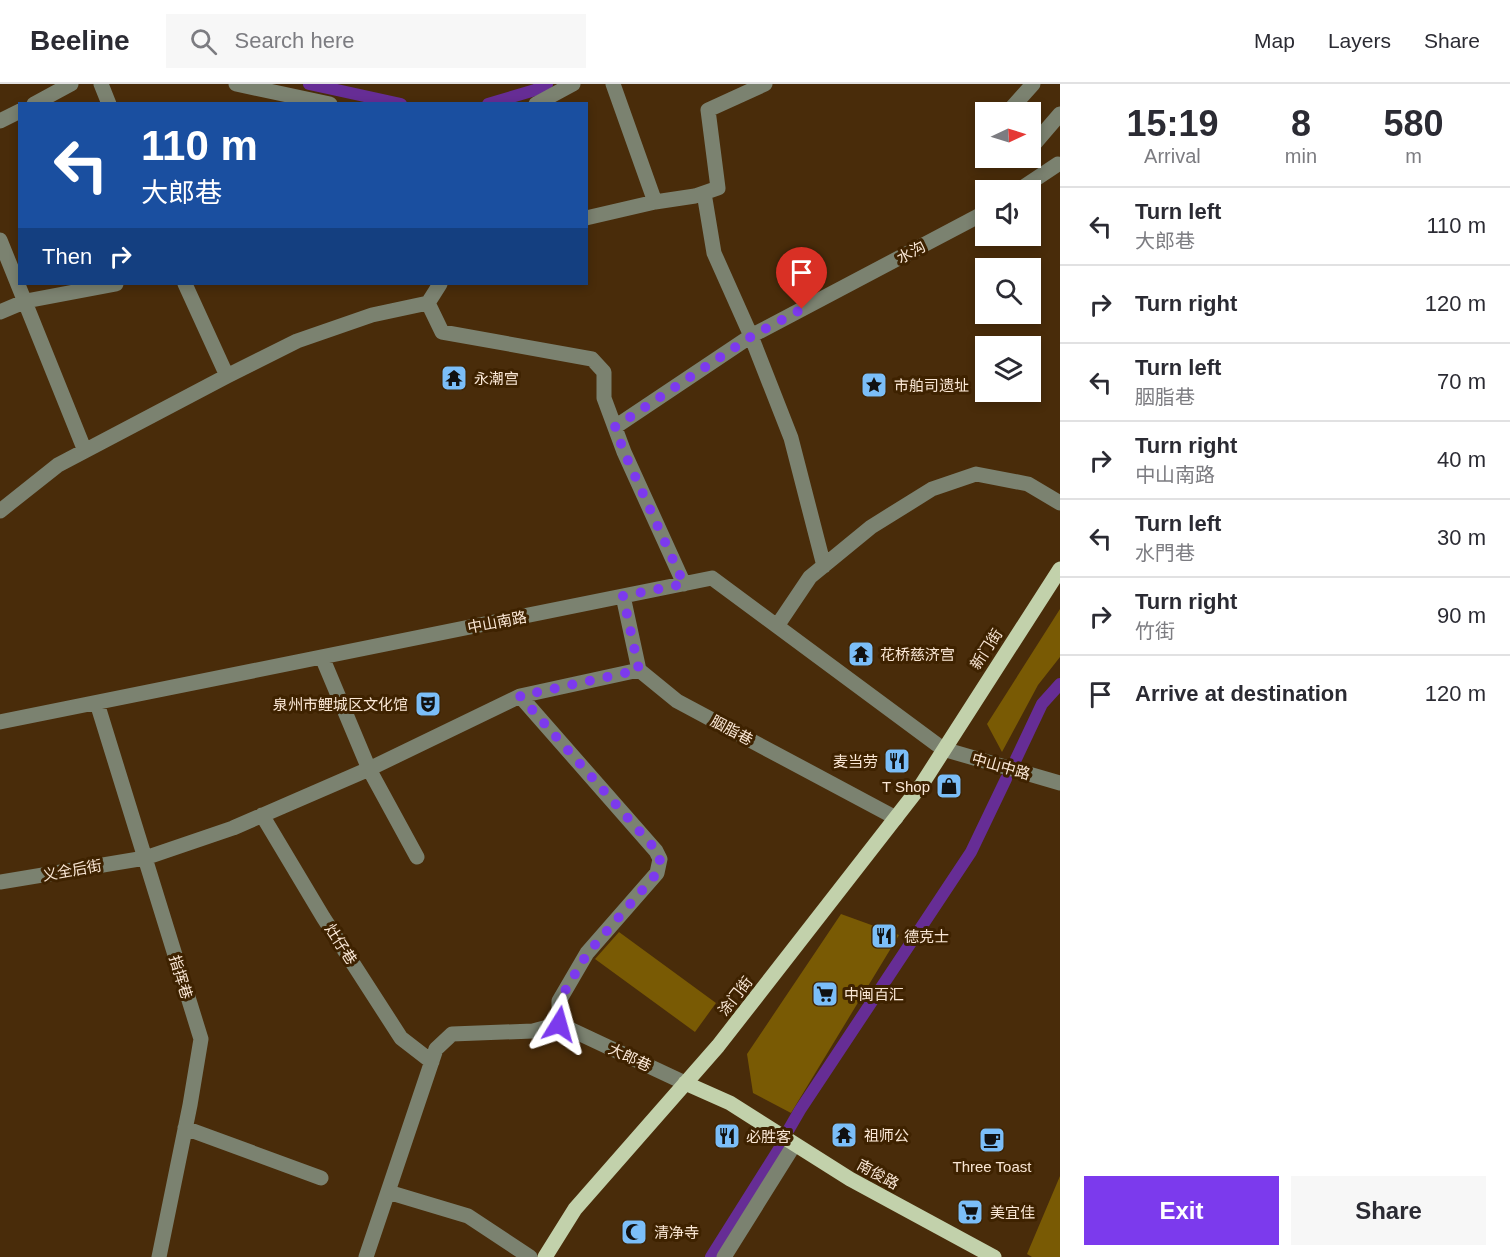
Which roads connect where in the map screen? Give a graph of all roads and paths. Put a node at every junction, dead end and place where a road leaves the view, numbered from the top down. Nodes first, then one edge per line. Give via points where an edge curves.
1 (71, 84) edge
2 (101, 84) edge
3 (236, 84) edge
4 (573, 84) edge
5 (613, 84) edge
6 (765, 84) edge
7 (1033, 84) edge
8 (38, 102) edge
9 (108, 102) edge
10 (321, 102) edge
11 (540, 102) edge
12 (1017, 102) edge
13 (18, 112) edge
14 (1060, 114) edge
15 (0, 121) edge
16 (1041, 136) edge
17 (1058, 164) dead end
18 (1034, 180) edge
19 (704, 193) junction
20 (655, 202) junction
21 (588, 218) edge
22 (975, 218) edge
23 (0, 240) edge
24 (18, 282) edge
25 (19, 285) edge
26 (111, 285) edge
27 (185, 285) edge
28 (439, 285) edge
29 (26, 301) junction
30 (428, 303) junction
31 (0, 312) edge
32 (752, 336) junction
33 (227, 376) junction
34 (615, 427) junction
35 (85, 451) junction
36 (1060, 503) edge
37 (0, 511) edge
38 (824, 566) junction
39 (1060, 569) edge
40 (684, 584) junction
41 (623, 596) junction
42 (777, 626) junction
43 (322, 657) junction
44 (639, 670) junction
45 (520, 696) junction
46 (97, 702) junction
47 (0, 722) edge
48 (943, 749) junction
49 (369, 769) junction
50 (1060, 783) edge
51 (262, 815) junction
52 (896, 818) junction
53 (417, 857) dead end
54 (145, 858) junction
55 (0, 882) edge
56 (559, 1024) junction
57 (432, 1062) junction
58 (685, 1083) junction
59 (185, 1128) junction
60 (794, 1145) junction
61 (321, 1178) dead end
62 (388, 1192) junction
63 (159, 1257) edge
64 (366, 1257) edge
65 (530, 1257) edge
66 (545, 1257) edge
67 (724, 1257) edge
68 (994, 1257) edge

1 - 8 street
2 - 9 street
3 - 10 street
4 - 11 street
5 - 20 street
6 - 19 street via 708,110 718,188
7 - 12 street
13 - 15 street
14 - 16 street
17 - 18 street
19 - 20 street
19 - 32 street via 714,253
20 - 21 street
22 - 32 street, 水沟
23 - 24 street
25 - 29 street
26 - 29 street
27 - 33 street
28 - 30 street
29 - 31 street
29 - 35 street
30 - 33 street via 372,315 308,337
30 - 34 street via 442,332 592,359 604,372 604,398
32 - 34 street, 水沟
32 - 38 street via 791,438
33 - 35 street
34 - 40 street
35 - 37 street via 58,465
36 - 38 street via 1028,484 976,474 932,489 871,526
38 - 42 street via 810,577
39 - 48 main road, 新门街
40 - 41 street, 中山南路
40 - 42 street, 中山南路 via 712,578
41 - 43 street, 中山南路
41 - 44 street
42 - 48 street, 中山南路
43 - 46 street, 中山南路
43 - 49 street
44 - 45 street, 义全后街
44 - 52 street, 胭脂巷 via 677,701
45 - 49 street, 义全后街
45 - 56 street via 660,859 657,873 587,954 559,1001
46 - 47 street, 中山南路
46 - 54 street, 指挥巷
48 - 50 street, 中山中路
48 - 52 main road, 涂门街
49 - 51 street, 义全后街
49 - 53 street
51 - 54 street, 义全后街
51 - 57 street, 灶仔巷 via 401,1038
52 - 58 main road, 涂门街
54 - 55 street, 义全后街
54 - 59 street, 指挥巷 via 201,1039
56 - 57 street via 533,1031 452,1034 436,1049
56 - 58 street, 大郎巷
57 - 62 street
58 - 60 main road, 南俊路 via 730,1103
58 - 66 main road, 涂门街 via 575,1209
59 - 61 street
59 - 63 street, 指挥巷
60 - 67 street
60 - 68 main road, 南俊路
62 - 64 street
62 - 65 street via 468,1216

